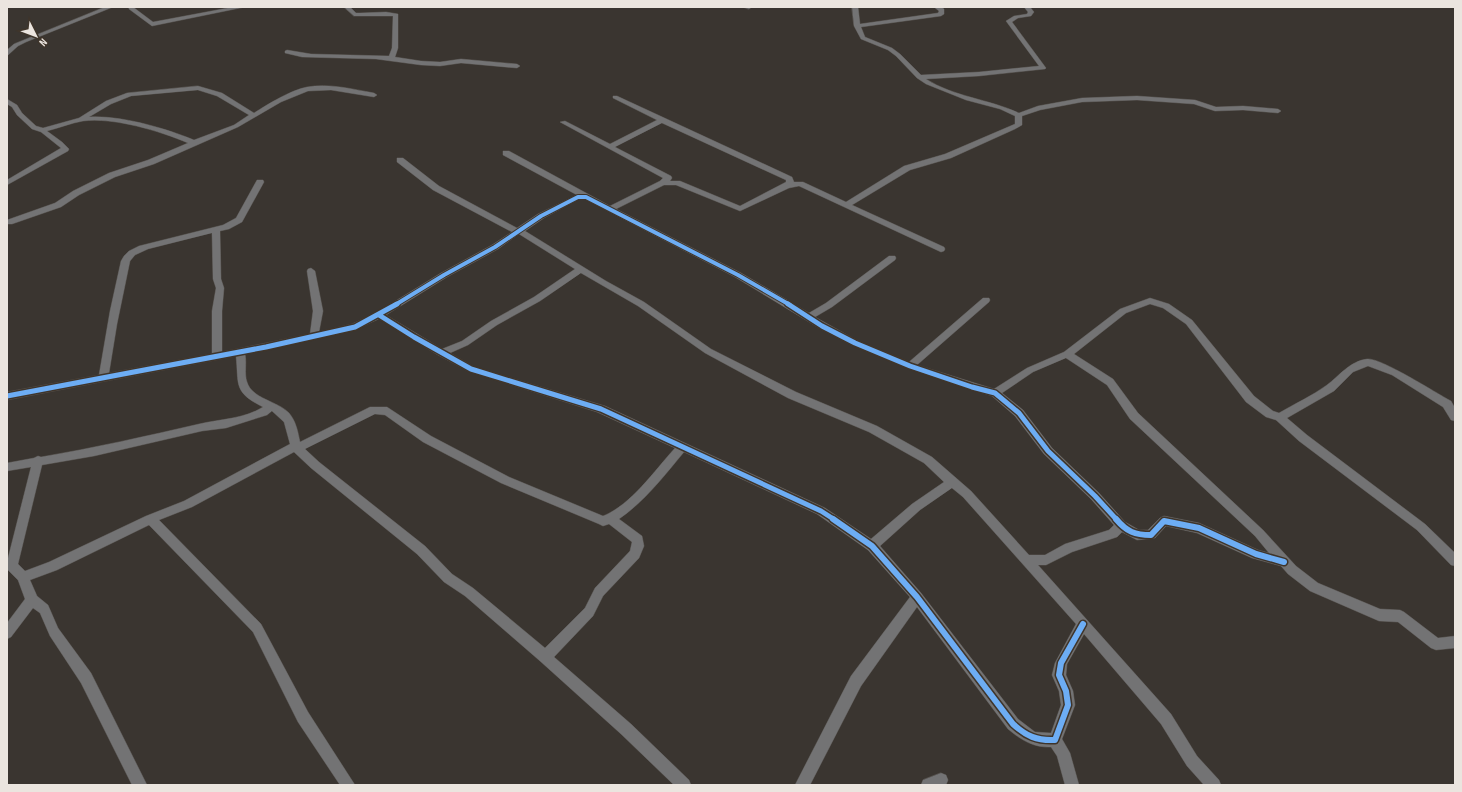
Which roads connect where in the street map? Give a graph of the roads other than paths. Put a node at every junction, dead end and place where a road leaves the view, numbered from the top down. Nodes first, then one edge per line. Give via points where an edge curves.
1 (110, 7) edge
2 (142, 7) edge
3 (242, 7) edge
4 (348, 7) edge
5 (746, 7) edge
6 (750, 7) edge
7 (855, 7) edge
8 (937, 7) edge
9 (1027, 7) edge
10 (129, 8) edge
11 (857, 26) junction
12 (286, 52) dead end
13 (7, 54) edge
14 (391, 58) junction
15 (517, 66) dead end
16 (919, 77) junction
17 (374, 95) dead end
18 (615, 96) dead end
19 (7, 101) edge
20 (1278, 111) dead end
21 (253, 115) junction
22 (1019, 115) junction
23 (82, 119) junction
24 (662, 120) junction
25 (563, 122) dead end
26 (43, 130) junction
27 (194, 143) junction
28 (609, 147) junction
29 (506, 153) dead end
30 (400, 160) dead end
31 (260, 182) dead end
32 (7, 183) edge
33 (664, 183) junction
34 (786, 186) junction
35 (586, 197) junction
36 (846, 205) junction
37 (610, 209) junction
38 (9, 222) dead end
39 (216, 229) junction
40 (516, 231) junction
41 (941, 249) dead end
42 (892, 258) dead end
43 (580, 270) junction
44 (311, 271) dead end
45 (986, 300) dead end
46 (379, 315) junction
47 (809, 317) junction
48 (314, 337) junction
49 (237, 352) junction
50 (441, 353) junction
51 (1067, 354) junction
52 (216, 356) junction
53 (910, 366) junction
54 (104, 376) junction
55 (995, 393) junction
56 (7, 396) edge
57 (271, 407) junction
58 (1280, 417) junction
59 (1455, 417) edge
60 (296, 447) junction
61 (682, 447) junction
62 (38, 460) junction
63 (7, 467) edge
64 (952, 482) junction
65 (150, 519) junction
66 (611, 519) junction
67 (1121, 525) junction
68 (872, 546) junction
69 (1026, 560) junction
70 (1455, 561) edge
71 (1284, 562) junction
72 (10, 567) edge
73 (23, 577) junction
74 (917, 597) junction
75 (32, 600) junction
76 (1083, 624) junction
77 (7, 633) edge
78 (1455, 642) edge
79 (545, 657) junction
80 (1055, 740) junction
81 (140, 785) edge
82 (348, 785) edge
83 (684, 785) edge
84 (804, 785) edge
85 (1072, 785) edge
86 (1214, 785) edge

1 - 13 street via 24,41
2 - 10 street
3 - 10 street via 152,24
4 - 14 street via 354,14 396,16 395,48
5 - 6 street
7 - 11 street
8 - 11 street via 942,10 941,14
9 - 16 street via 1029,15 1009,21 1043,68
11 - 16 street via 863,38 890,49
12 - 14 street via 296,56
14 - 15 street via 421,63 461,61
16 - 22 street via 968,99 1002,106
17 - 21 street via 331,88 307,89
18 - 24 street
19 - 26 street via 15,106 19,114 34,128
20 - 22 street via 1215,109 1195,102 1137,98 1082,100 1038,108
21 - 23 street via 212,92 198,88 126,95
21 - 27 street via 236,126
22 - 36 street via 1018,125 1013,128 948,156 907,168
23 - 26 street
23 - 27 street via 103,118 126,122
24 - 28 street
24 - 34 street via 789,179 790,182
25 - 28 street
26 - 32 street via 47,136 65,148
27 - 38 street via 151,162 112,175 58,205
28 - 33 street via 667,176
29 - 35 street
30 - 40 street via 436,188
31 - 39 street via 239,220
33 - 34 street via 677,183 740,209
33 - 37 street
34 - 36 street via 800,184
35 - 37 street
35 - 40 street via 578,196
36 - 41 street
37 - 47 street via 738,275
39 - 52 street via 217,279 220,288
39 - 54 street via 141,248 128,257 118,291
40 - 43 street
40 - 46 street via 495,247
42 - 47 street via 830,305
43 - 50 street via 465,343
43 - 64 street via 641,304 708,352 792,395 873,429 928,460
44 - 48 street via 318,311
45 - 53 street
46 - 48 street via 355,327
46 - 50 street
47 - 53 street via 855,343
48 - 49 street
49 - 52 street
49 - 57 street via 240,355 242,383 260,401
50 - 61 street via 471,369 601,409
51 - 55 street via 1030,370
51 - 58 street via 1123,310 1150,301 1166,306 1189,322 1250,399 1270,414
51 - 71 street via 1110,382 1134,416 1259,533
52 - 54 street
53 - 55 street
54 - 56 street
55 - 67 street via 1019,413 1048,451
57 - 60 street via 285,416 294,434
57 - 62 street via 226,424 202,427 94,452
58 - 59 street via 1330,388 1350,370 1368,362 1396,373 1447,404
58 - 70 street via 1303,438 1421,527
60 - 65 street via 188,504
60 - 66 street via 374,410 387,411 427,439 505,480 596,519
60 - 79 street via 421,550 448,578 470,592
61 - 66 street via 634,500
61 - 68 street via 815,508
62 - 63 street
62 - 72 street
64 - 68 street via 916,507
64 - 69 street via 967,494
65 - 73 street via 53,566
65 - 82 street via 257,628 303,717
66 - 79 street via 638,540 635,554 599,592 589,612
67 - 69 street via 1113,534 1069,548 1046,560
67 - 71 street via 1137,535 1151,535 1164,521 1184,524 1199,528 1256,554
68 - 74 street
69 - 76 street
71 - 78 street via 1314,587 1379,615 1400,616 1436,644
72 - 73 street
73 - 75 street
74 - 80 street via 1013,724 1028,737 1042,742
74 - 84 street via 856,681
75 - 77 street
75 - 81 street via 44,610 54,632 86,678
76 - 80 street via 1061,662 1059,675 1066,691 1068,705
76 - 86 street via 1166,719 1192,761
79 - 83 street
80 - 85 street via 1063,753

